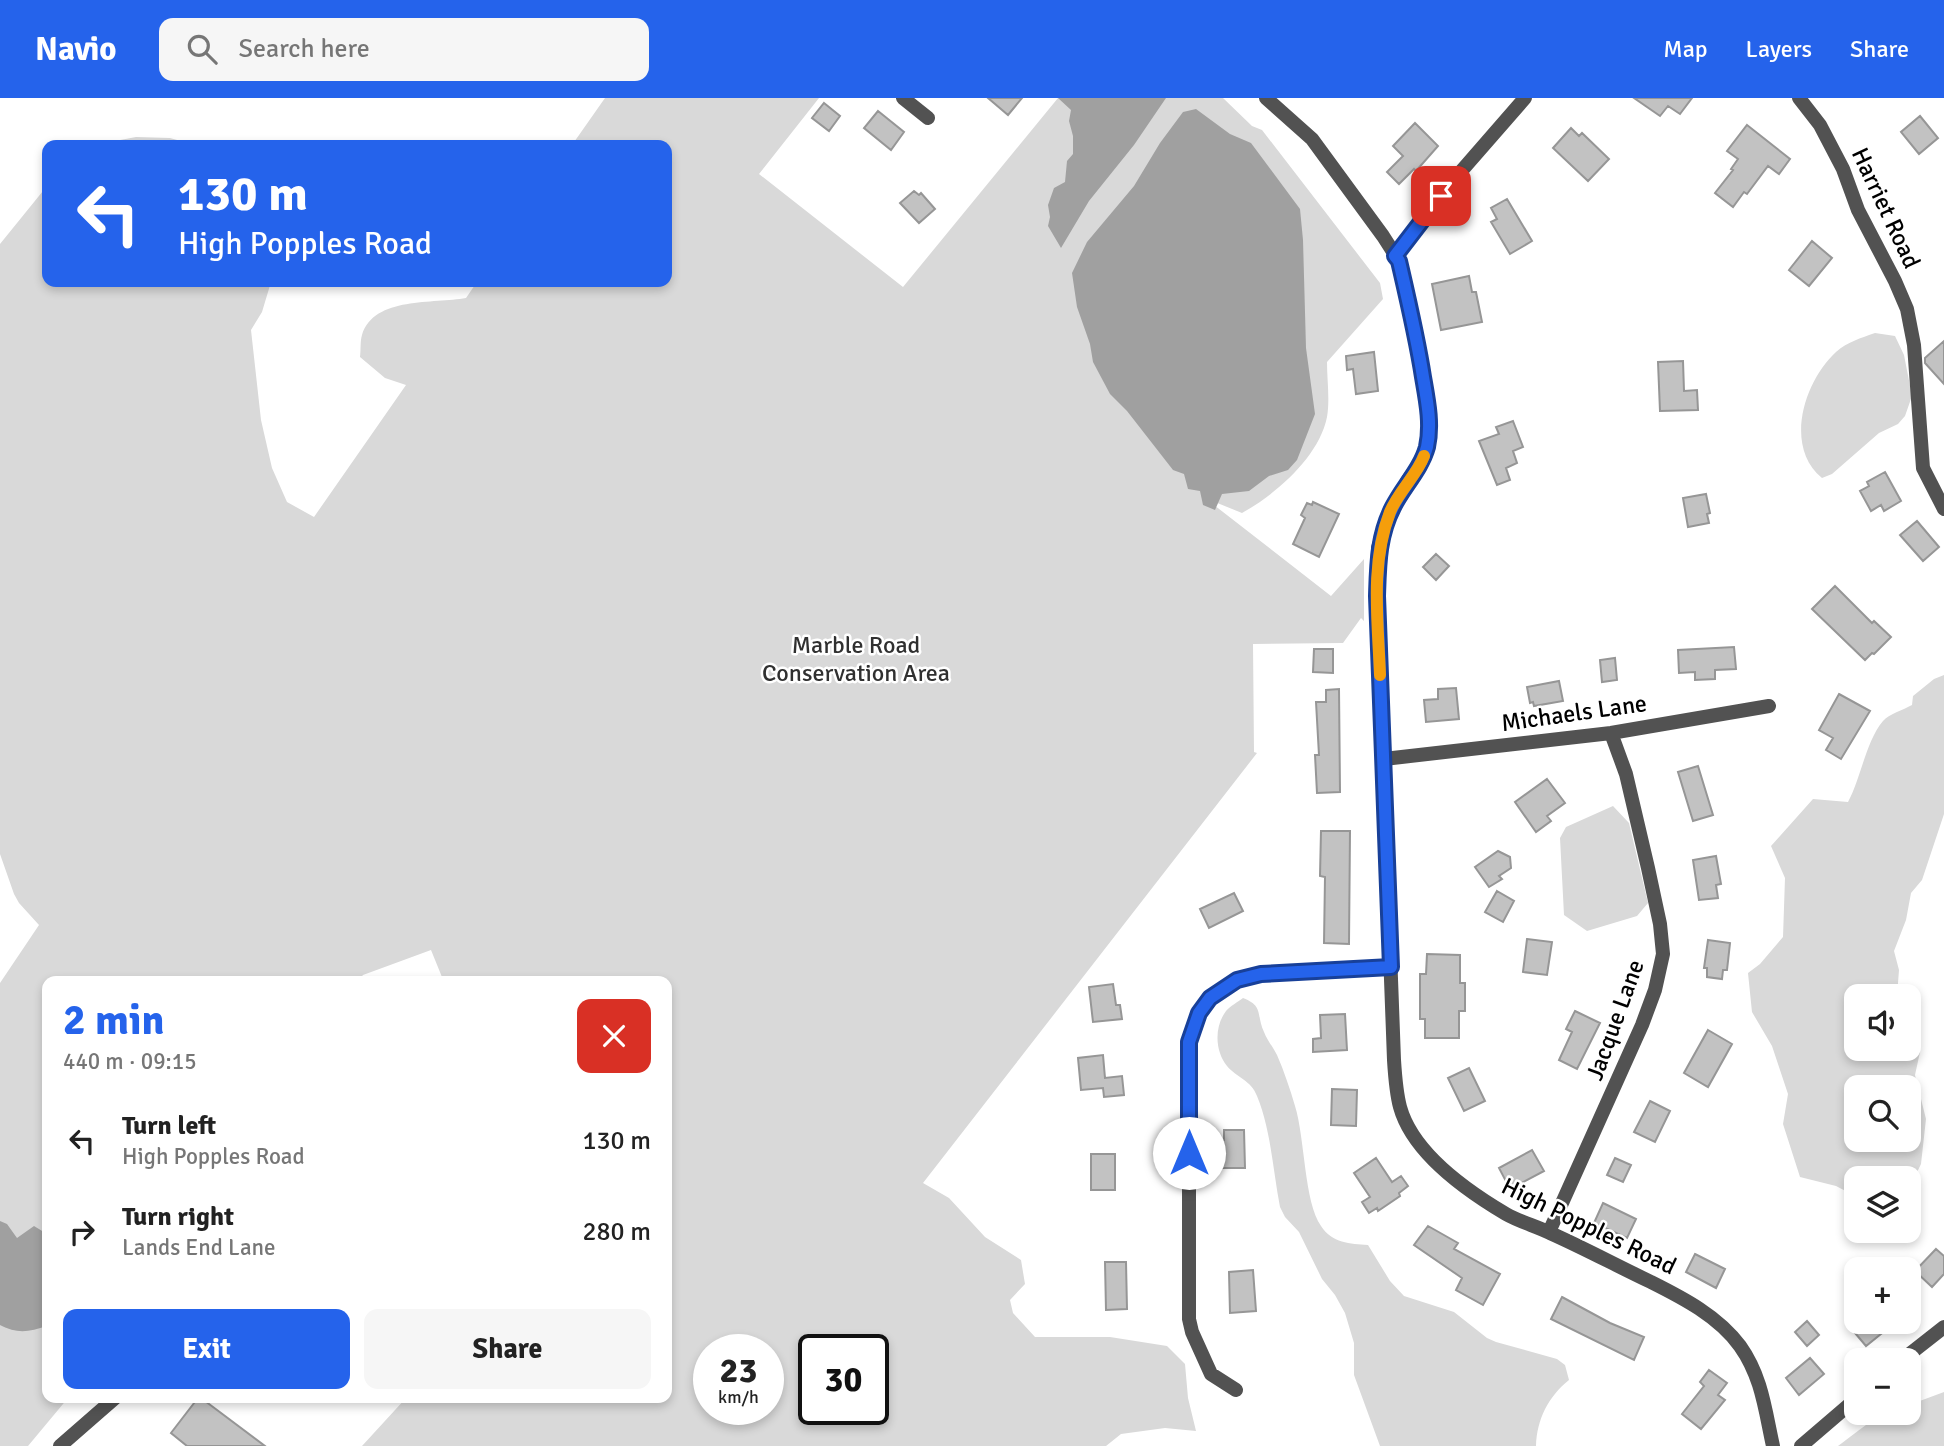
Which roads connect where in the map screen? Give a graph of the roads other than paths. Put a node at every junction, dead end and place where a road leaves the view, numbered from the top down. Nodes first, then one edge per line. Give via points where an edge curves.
1 (902, 98) edge
2 (1266, 98) edge
3 (1525, 98) edge
4 (1799, 98) edge
5 (928, 118) dead end
6 (1395, 256) junction
7 (1944, 509) edge
8 (1769, 705) dead end
9 (1611, 733) junction
10 (1384, 760) junction
11 (1391, 967) junction
12 (1549, 1232) junction
13 (1944, 1326) edge
14 (1917, 1348) edge
15 (1236, 1390) dead end
16 (109, 1403) edge
17 (1844, 1409) edge
18 (60, 1446) edge
19 (1773, 1446) edge
20 (1801, 1446) edge

1 - 5 street
2 - 6 street, High Popples Road via 1312,139
3 - 6 street
4 - 7 street, Harriet Road via 1820,125 1843,169 1907,309 1923,468
6 - 10 street, High Popples Road via 1429,413 1422,461 1391,510 1378,548
8 - 9 street, Michaels Lane
9 - 10 street, Michaels Lane
9 - 12 street, Jacque Lane via 1645,854 1663,954 1642,1026
10 - 11 street, High Popples Road
11 - 12 street, High Popples Road via 1396,1088 1412,1133 1459,1184 1508,1215
11 - 15 street via 1261,974 1237,980 1210,998 1193,1027 1189,1042 1189,1319 1211,1374
12 - 19 street, High Popples Road via 1674,1293 1724,1328 1755,1370
13 - 14 street
16 - 18 street
17 - 20 street

